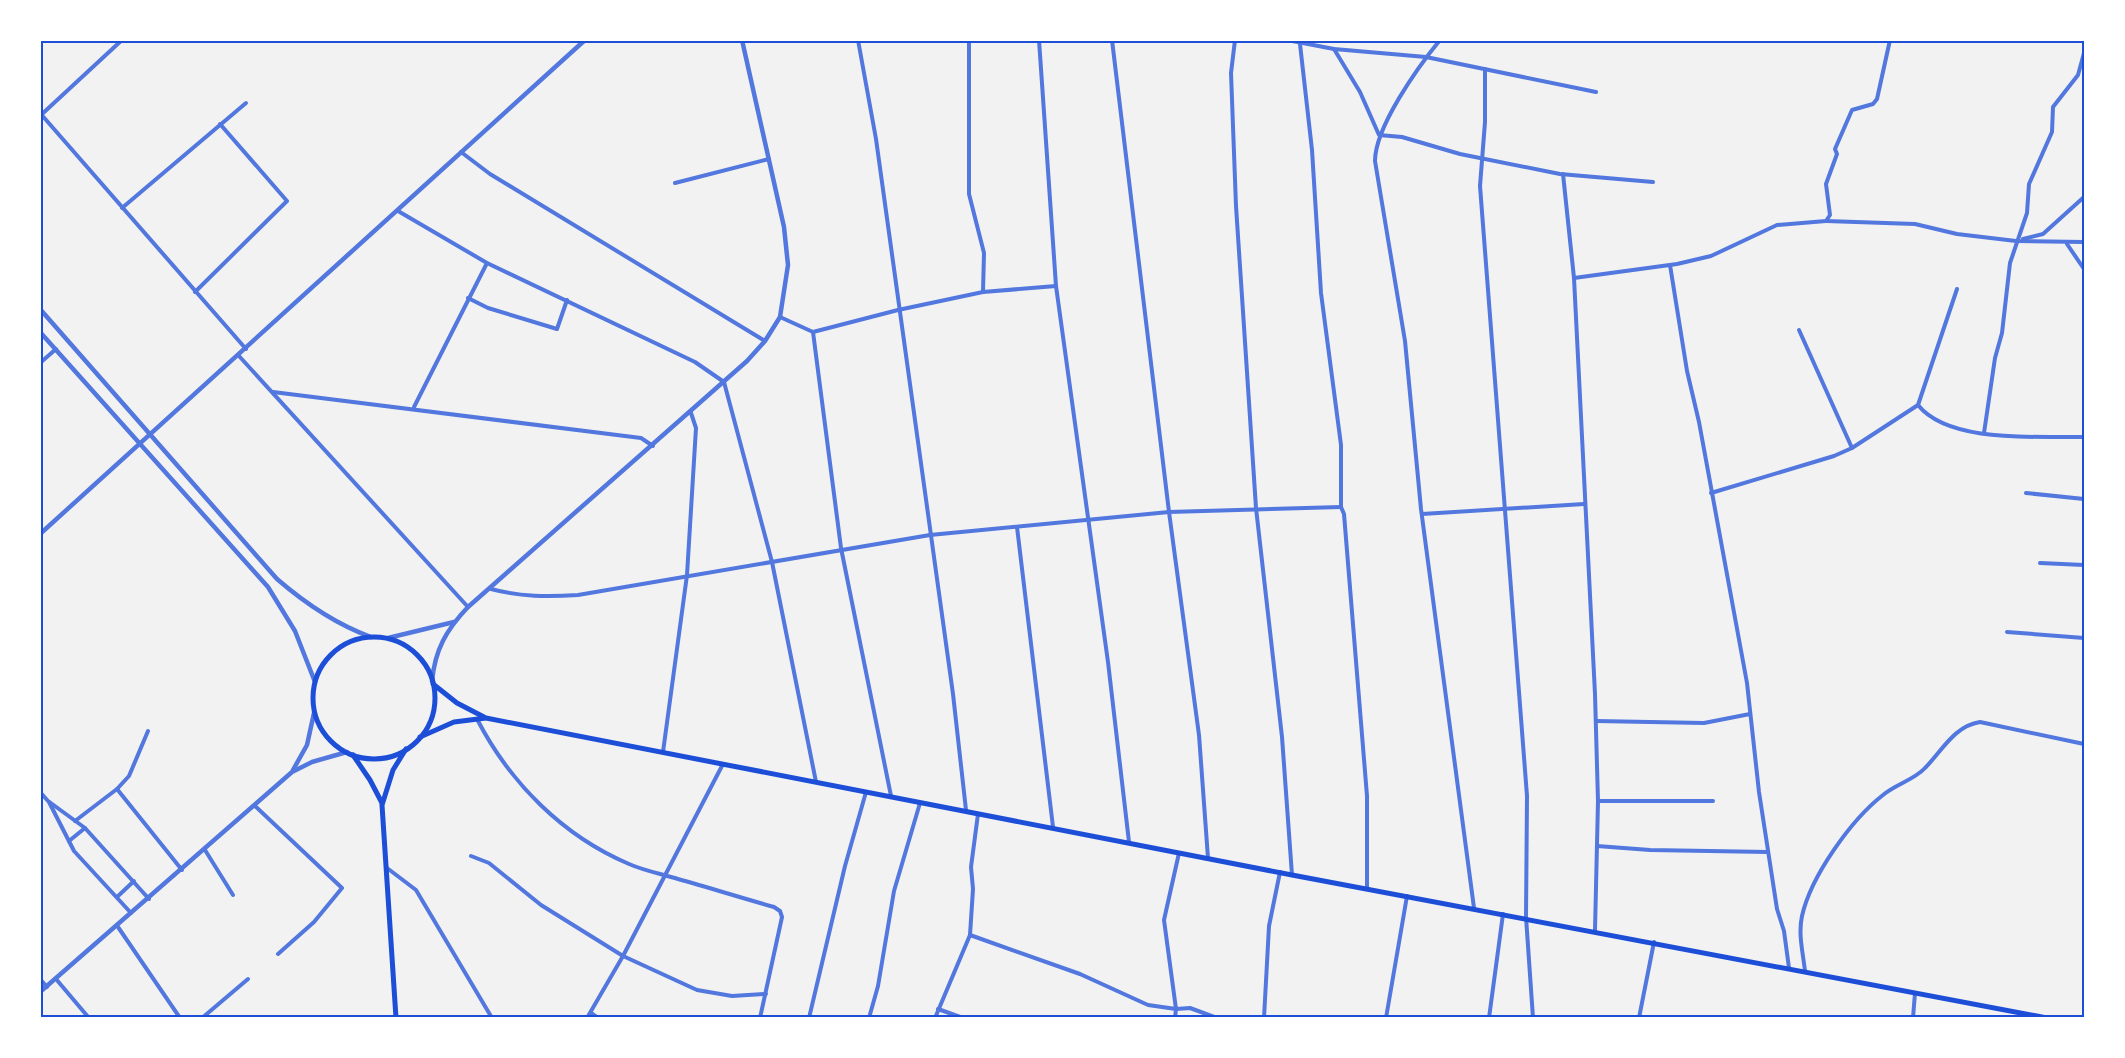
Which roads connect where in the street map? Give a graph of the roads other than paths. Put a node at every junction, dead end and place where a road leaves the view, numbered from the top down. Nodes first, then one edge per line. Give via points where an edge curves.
1 (122, 40) edge
2 (585, 40) edge
3 (742, 40) edge
4 (858, 40) edge
5 (969, 40) edge
6 (1039, 40) edge
7 (1112, 40) edge
8 (1234, 40) edge
9 (1287, 40) edge
10 (1440, 40) edge
11 (1890, 40) edge
12 (1300, 44) junction
13 (1334, 49) junction
14 (2085, 53) edge
15 (1426, 57) junction
16 (1485, 69) junction
17 (1596, 92) dead end
18 (246, 103) dead end
19 (41, 114) edge
20 (220, 124) junction
21 (1379, 135) junction
22 (461, 152) junction
23 (769, 159) junction
24 (1483, 159) junction
25 (1563, 174) junction
26 (1653, 182) dead end
27 (675, 183) dead end
28 (2085, 197) edge
29 (123, 208) junction
30 (398, 211) junction
31 (1826, 221) junction
32 (2016, 240) junction
33 (2085, 242) edge
34 (2067, 244) junction
35 (487, 263) junction
36 (1670, 265) junction
37 (2085, 269) edge
38 (1574, 278) junction
39 (1056, 286) junction
40 (1957, 289) dead end
41 (195, 292) junction
42 (983, 292) junction
43 (468, 298) junction
44 (567, 300) junction
45 (40, 309) edge
46 (898, 310) junction
47 (780, 317) junction
48 (1799, 330) dead end
49 (40, 332) edge
50 (813, 332) junction
51 (765, 341) junction
52 (56, 349) junction
53 (246, 349) junction
54 (239, 356) junction
55 (40, 363) edge
56 (724, 382) junction
57 (273, 392) junction
58 (1918, 405) junction
59 (414, 407) junction
60 (691, 413) junction
61 (1984, 433) junction
62 (152, 435) junction
63 (2085, 437) edge
64 (141, 444) junction
65 (653, 446) junction
66 (1852, 448) junction
67 (1711, 493) junction
68 (2026, 493) dead end
69 (2085, 499) edge
70 (1584, 504) junction
71 (1341, 507) junction
72 (1256, 508) junction
73 (1507, 510) junction
74 (1169, 512) junction
75 (1422, 514) junction
76 (1088, 519) junction
77 (1017, 527) junction
78 (40, 534) edge
79 (930, 535) junction
80 (841, 548) junction
81 (772, 562) junction
82 (2040, 563) dead end
83 (2085, 566) edge
84 (687, 575) junction
85 (277, 579) junction
86 (268, 587) junction
87 (491, 589) junction
88 (468, 607) junction
89 (454, 622) junction
90 (2007, 632) dead end
91 (371, 637) junction
92 (388, 638) junction
93 (2085, 638) edge
94 (315, 682) junction
95 (433, 683) junction
96 (315, 713) junction
97 (1750, 713) junction
98 (486, 718) junction
99 (476, 719) junction
100 (1596, 721) junction
101 (148, 731) dead end
102 (420, 737) junction
103 (2085, 744) edge
104 (406, 749) junction
105 (663, 752) junction
106 (350, 754) junction
107 (723, 764) junction
108 (292, 772) junction
109 (816, 782) junction
110 (117, 789) junction
111 (866, 791) junction
112 (40, 792) edge
113 (891, 796) junction
114 (48, 801) junction
115 (1598, 801) junction
116 (1713, 801) dead end
117 (920, 802) junction
118 (382, 805) junction
119 (255, 806) junction
120 (966, 810) junction
121 (978, 813) junction
122 (75, 821) junction
123 (1053, 827) junction
124 (85, 828) junction
125 (69, 841) junction
126 (1129, 842) junction
127 (1597, 846) junction
128 (205, 850) junction
129 (1179, 852) junction
130 (1768, 852) junction
131 (471, 856) dead end
132 (1208, 858) junction
133 (387, 868) junction
134 (182, 870) junction
135 (1280, 872) junction
136 (664, 875) junction
137 (1292, 875) junction
138 (134, 881) junction
139 (1367, 888) junction
140 (233, 895) dead end
141 (1407, 895) junction
142 (117, 897) junction
143 (149, 899) junction
144 (1474, 908) junction
145 (1503, 913) junction
146 (132, 915) junction
147 (1526, 917) junction
148 (118, 927) junction
149 (1595, 930) junction
150 (970, 935) junction
151 (1654, 942) junction
152 (278, 954) dead end
153 (623, 956) junction
154 (1789, 968) junction
155 (1805, 971) junction
156 (56, 979) junction
157 (248, 979) dead end
158 (40, 980) edge
159 (47, 987) junction
160 (40, 992) edge
161 (1915, 992) junction
162 (766, 994) junction
163 (938, 1009) junction
164 (1176, 1009) junction
165 (591, 1013) junction
166 (89, 1017) edge
167 (180, 1017) edge
168 (202, 1017) edge
169 (396, 1017) edge
170 (492, 1017) edge
171 (587, 1017) edge
172 (598, 1017) edge
173 (760, 1017) edge
174 (808, 1017) edge
175 (869, 1017) edge
176 (935, 1017) edge
177 (963, 1017) edge
178 (1175, 1017) edge
179 (1218, 1017) edge
180 (1264, 1017) edge
181 (1386, 1017) edge
182 (1489, 1017) edge
183 (1533, 1017) edge
184 (1638, 1017) edge
185 (1913, 1017) edge
186 (2046, 1017) edge

1 - 19 street
2 - 22 street
3 - 23 street
4 - 46 street via 876,139
5 - 42 street via 969,194 984,253
6 - 39 street
7 - 74 street
8 - 72 street via 1231,73 1236,206
9 - 12 street
10 - 15 street
11 - 31 street via 1877,99 1874,104 1852,110 1834,149 1837,154 1826,184 1830,215
12 - 13 street
12 - 71 street via 1312,150 1321,293 1341,445
13 - 15 street
13 - 21 street
14 - 32 street via 2078,75 2054,107 2052,132 2030,184 2027,213
15 - 16 street
15 - 21 street
16 - 17 street
16 - 24 street
18 - 20 street
19 - 29 street
20 - 29 street
20 - 41 street via 287,201
21 - 24 street via 1402,137
21 - 75 street via 1375,161 1404,340
22 - 30 street
22 - 51 street via 490,174
23 - 27 street
23 - 47 street via 787,246 787,285
24 - 25 street
24 - 73 street via 1480,186
25 - 26 street
25 - 38 street
28 - 32 street via 2043,234
29 - 41 street
30 - 35 street
30 - 53 street
31 - 32 street via 1916,224 1957,234
31 - 36 street via 1777,225 1711,256
32 - 34 street
32 - 61 street
33 - 34 street
34 - 37 street
35 - 43 street
35 - 44 street
36 - 38 street
36 - 67 street
38 - 70 street
39 - 42 street
39 - 76 street
40 - 58 street
41 - 53 street
42 - 46 street
43 - 44 street via 516,318 557,329
43 - 59 street
44 - 56 street via 695,362
45 - 62 street
46 - 50 street
46 - 79 street
47 - 50 street
47 - 51 street
48 - 66 street
49 - 52 street
50 - 80 street
51 - 56 street
52 - 55 street
52 - 64 street
53 - 54 street
54 - 57 street
54 - 62 street
56 - 60 street
56 - 81 street
57 - 59 street
57 - 88 street
58 - 61 street via 1937,423
58 - 66 street
59 - 65 street via 641,438
60 - 65 street
60 - 84 street via 696,428
61 - 63 street
62 - 64 street
62 - 85 street
64 - 78 street
64 - 86 street
65 - 87 street
66 - 67 street
67 - 97 street
68 - 69 street
70 - 73 street
70 - 100 street
71 - 72 street
71 - 139 street via 1367,796
72 - 74 street
72 - 137 street via 1282,737
73 - 75 street
73 - 147 street via 1527,796
74 - 76 street
74 - 132 street via 1199,735
75 - 144 street
76 - 77 street
76 - 126 street
77 - 79 street
77 - 123 street
79 - 80 street
79 - 120 street
80 - 81 street
80 - 113 street
81 - 84 street
81 - 109 street
82 - 83 street
84 - 87 street via 578,595 540,597
84 - 105 street
85 - 86 street
85 - 91 street via 328,618
86 - 94 street via 295,631
87 - 88 street
88 - 89 street
89 - 92 street
89 - 95 street via 436,655
90 - 93 street
91 - 92 main road
91 - 94 main road via 342,646 320,668
92 - 95 main road via 418,656
94 - 96 main road
95 - 98 main road via 457,703
95 - 102 main road via 433,712
96 - 106 main road via 326,736
96 - 108 street via 307,745
97 - 100 street via 1704,723
97 - 130 street
98 - 99 main road
98 - 105 main road
99 - 102 main road via 454,722
99 - 136 street via 511,773 551,815 592,845
100 - 115 street
101 - 110 street via 129,776
102 - 104 main road
103 - 155 street via 1980,722 1959,731 1917,775 1881,796 1832,850 1802,916
104 - 106 main road via 381,758
104 - 118 main road via 393,770
105 - 107 main road
106 - 108 street via 312,762
106 - 118 main road via 370,780
107 - 109 main road
107 - 136 street
108 - 119 street
109 - 111 main road
110 - 122 street
110 - 134 street
111 - 113 main road
111 - 174 street
112 - 114 street
113 - 117 main road
114 - 122 street
114 - 125 street
115 - 116 street
115 - 127 street
117 - 120 main road
117 - 175 street via 894,891
118 - 133 main road
119 - 128 street
119 - 152 street via 342,888 314,922
120 - 121 main road
121 - 123 main road
121 - 150 street via 971,867
122 - 124 street
123 - 126 main road
124 - 125 street
124 - 138 street
125 - 142 street
126 - 129 main road
127 - 130 street
127 - 149 street
128 - 134 street
128 - 140 street
129 - 132 main road
129 - 164 street via 1164,920
130 - 154 street
131 - 153 street via 507,876 541,904
132 - 135 main road
133 - 169 main road
133 - 170 street via 416,890
134 - 143 street
135 - 137 main road
135 - 180 street via 1269,926
136 - 153 street
136 - 162 street via 780,911
137 - 139 main road
138 - 142 street
138 - 143 street
139 - 141 main road
141 - 144 main road
141 - 181 street
142 - 146 street
143 - 146 street
144 - 145 main road
145 - 147 main road
145 - 182 street
146 - 148 street
147 - 149 main road
147 - 183 street
148 - 156 street
148 - 167 street
149 - 151 main road
150 - 163 street
150 - 164 street via 1080,974 1148,1005
151 - 154 main road
151 - 184 street
153 - 162 street via 697,990 732,996
153 - 165 street
154 - 155 main road
155 - 161 main road
156 - 159 street
156 - 166 street
157 - 168 street
158 - 159 street
159 - 160 street
161 - 185 street
161 - 186 main road
162 - 173 street
163 - 176 street
163 - 177 street
164 - 178 street
164 - 179 street via 1190,1008
165 - 171 street
165 - 172 street

